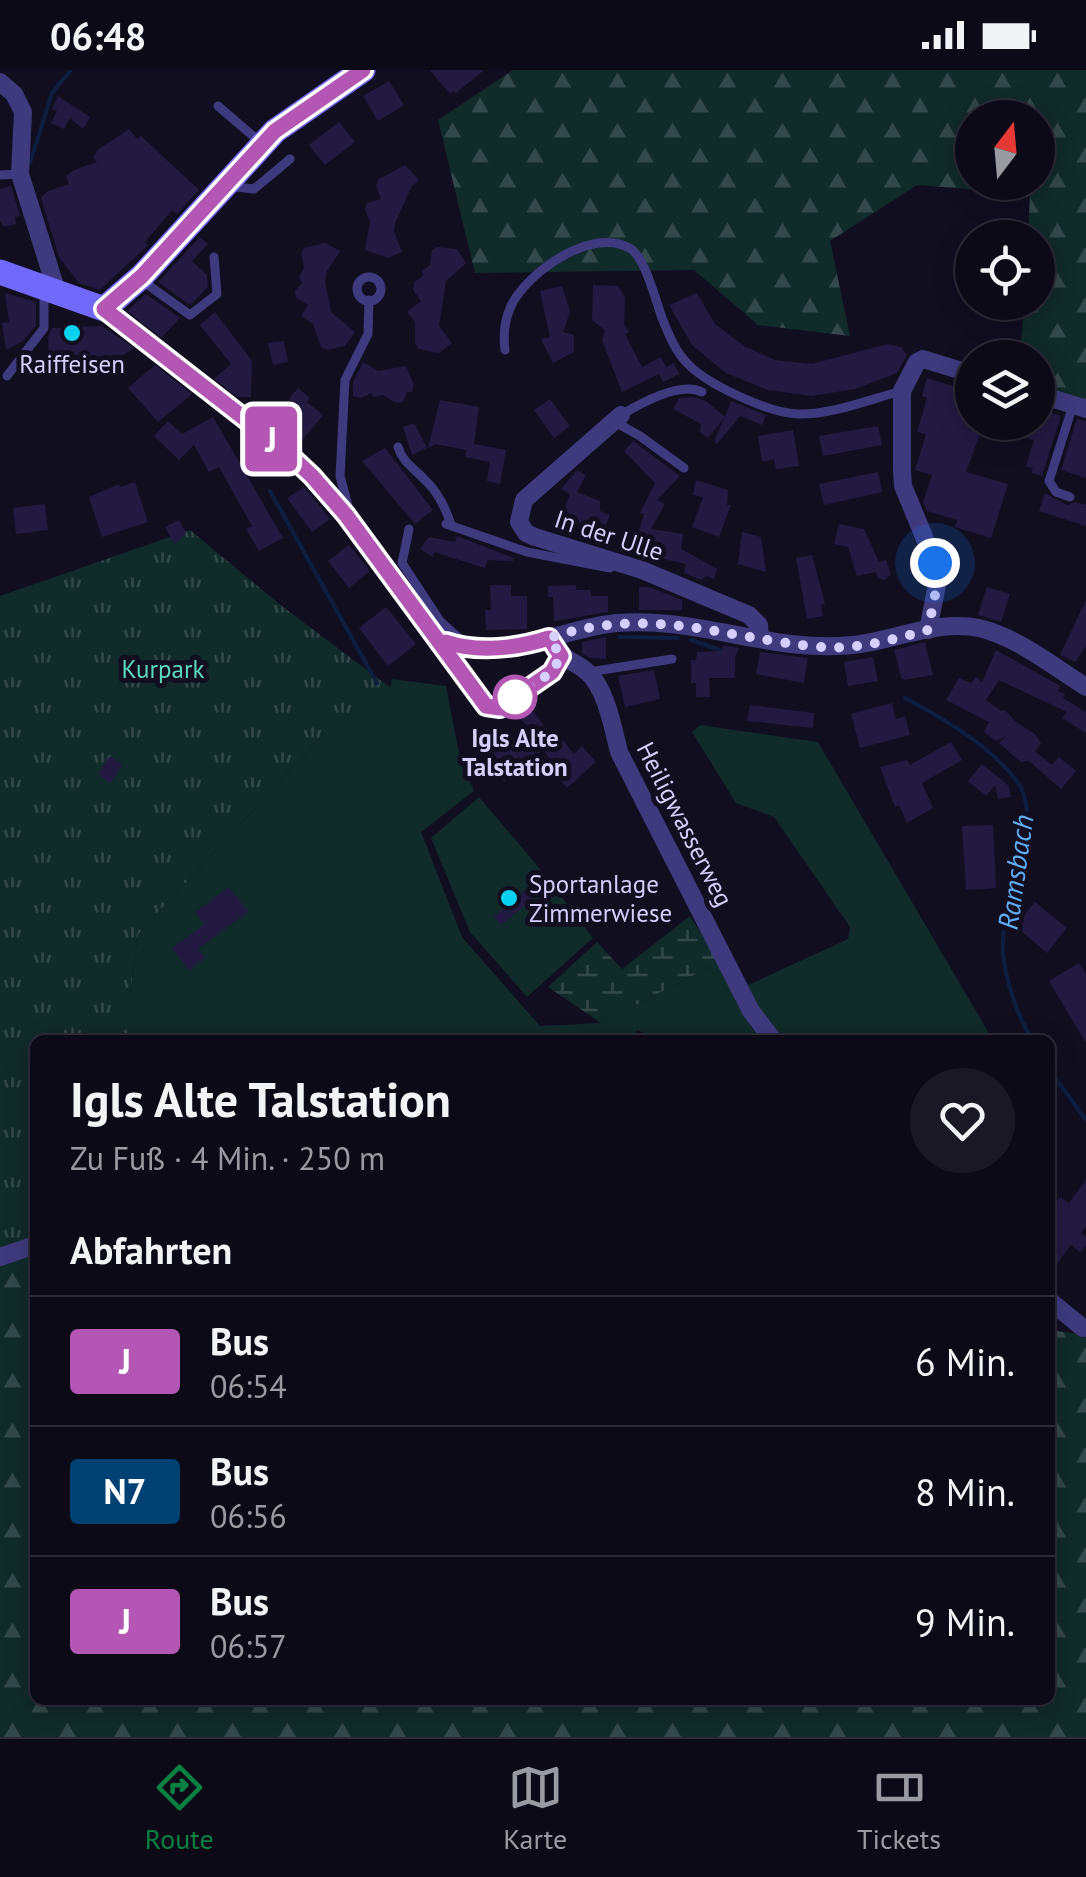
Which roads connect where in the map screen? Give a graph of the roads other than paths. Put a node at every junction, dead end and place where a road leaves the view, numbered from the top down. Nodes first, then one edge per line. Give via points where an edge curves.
1 (363, 70) edge
2 (0, 82) edge
3 (218, 106) dead end
4 (262, 144) junction
5 (290, 159) dead end
6 (20, 174) junction
7 (0, 175) edge
8 (224, 185) junction
9 (214, 257) dead end
10 (0, 272) edge
11 (139, 278) junction
12 (50, 288) junction
13 (368, 300) dead end
14 (104, 309) junction
15 (505, 350) dead end
16 (955, 369) edge
17 (7, 376) dead end
18 (902, 390) junction
19 (702, 392) dead end
20 (1055, 399) edge
21 (1080, 407) edge
22 (617, 418) junction
23 (398, 447) dead end
24 (684, 468) dead end
25 (1070, 497) dead end
26 (346, 515) junction
27 (410, 529) dead end
28 (642, 570) junction
29 (928, 630) junction
30 (760, 637) junction
31 (438, 638) junction
32 (549, 638) junction
33 (469, 647) junction
34 (561, 656) junction
35 (672, 658) dead end
36 (589, 672) junction
37 (1086, 687) edge
38 (769, 1035) edge
39 (30, 1247) edge
40 (0, 1257) edge
41 (1055, 1305) edge
42 (1084, 1328) edge

1 - 4 main road via 306,102
2 - 6 street via 23,112
3 - 4 lane
4 - 8 main road
5 - 8 lane via 254,189
6 - 7 lane
6 - 12 street
8 - 11 main road
9 - 11 lane via 217,294 190,315
10 - 12 main road
11 - 14 main road
12 - 14 main road
12 - 17 lane via 44,328
13 - 26 lane via 368,334 344,380 340,476
14 - 26 street via 281,447
15 - 18 lane via 502,331 528,281 601,240 631,248 641,260 672,342 692,368 714,382 800,414
16 - 18 street via 923,359
18 - 29 street via 903,486 938,580
19 - 22 lane via 677,388
20 - 21 street
21 - 25 lane via 1050,482
22 - 24 lane
22 - 28 street, In der Ulle via 526,497 520,522 530,535
23 - 28 lane via 436,494 448,524 535,554
26 - 31 street
27 - 33 lane via 402,563 440,621
28 - 30 street, In der Ulle via 749,615
29 - 30 street via 829,648
29 - 37 street via 990,631
30 - 32 street via 637,622
31 - 33 street
31 - 34 street via 493,708 552,672
32 - 33 street
32 - 34 street
34 - 36 street
35 - 36 lane
36 - 38 street, Heiligwasserweg via 619,752 751,1012
39 - 40 street
41 - 42 street

